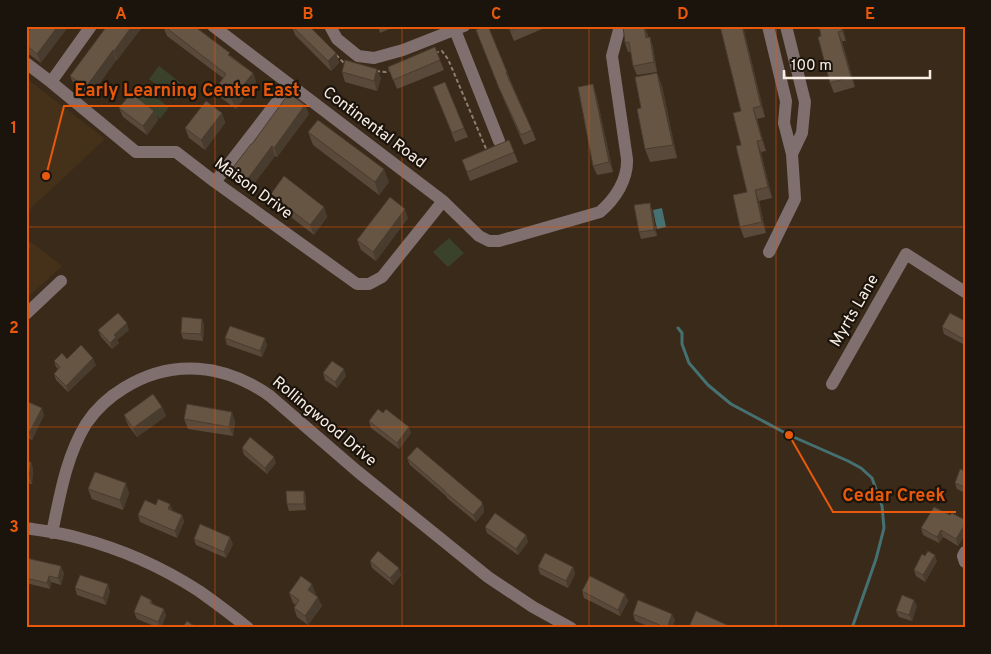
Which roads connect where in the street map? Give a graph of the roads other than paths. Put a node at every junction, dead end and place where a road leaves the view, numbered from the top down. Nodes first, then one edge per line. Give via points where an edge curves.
1 (91, 26) edge
2 (213, 26) edge
3 (330, 26) edge
4 (620, 26) edge
5 (768, 26) edge
6 (786, 26) edge
7 (459, 28) edge
8 (26, 63) edge
9 (51, 82) junction
10 (290, 85) junction
11 (496, 145) edge
12 (792, 154) junction
13 (215, 182) junction
14 (443, 201) junction
15 (769, 252) dead end
16 (60, 282) dead end
17 (965, 292) edge
18 (26, 314) edge
19 (832, 384) dead end
20 (26, 528) edge
21 (52, 533) junction
22 (965, 552) edge
23 (965, 562) edge
24 (248, 628) edge
25 (571, 628) edge

1 - 9 street
2 - 10 street, Continental Road
3 - 7 street via 337,39 358,56 374,58
4 - 14 street, Continental Road via 612,56 627,169 610,203 600,212 499,242 479,236
5 - 12 street via 786,101 784,123
6 - 12 street via 805,102 802,132
7 - 11 street
8 - 9 street, Maison Drive
9 - 13 street, Maison Drive via 136,152 176,152
10 - 13 street
10 - 14 street, Continental Road
12 - 15 street via 795,199
13 - 14 street, Maison Drive via 357,284 369,284 382,277
16 - 18 street
17 - 19 street, Myrts Lane via 906,254
20 - 21 street
21 - 24 street via 100,544 161,569 199,591
21 - 25 street, Rollingwood Drive via 69,461 78,439 99,407 131,383 150,374 186,368 214,371 260,388 488,577
22 - 23 street

